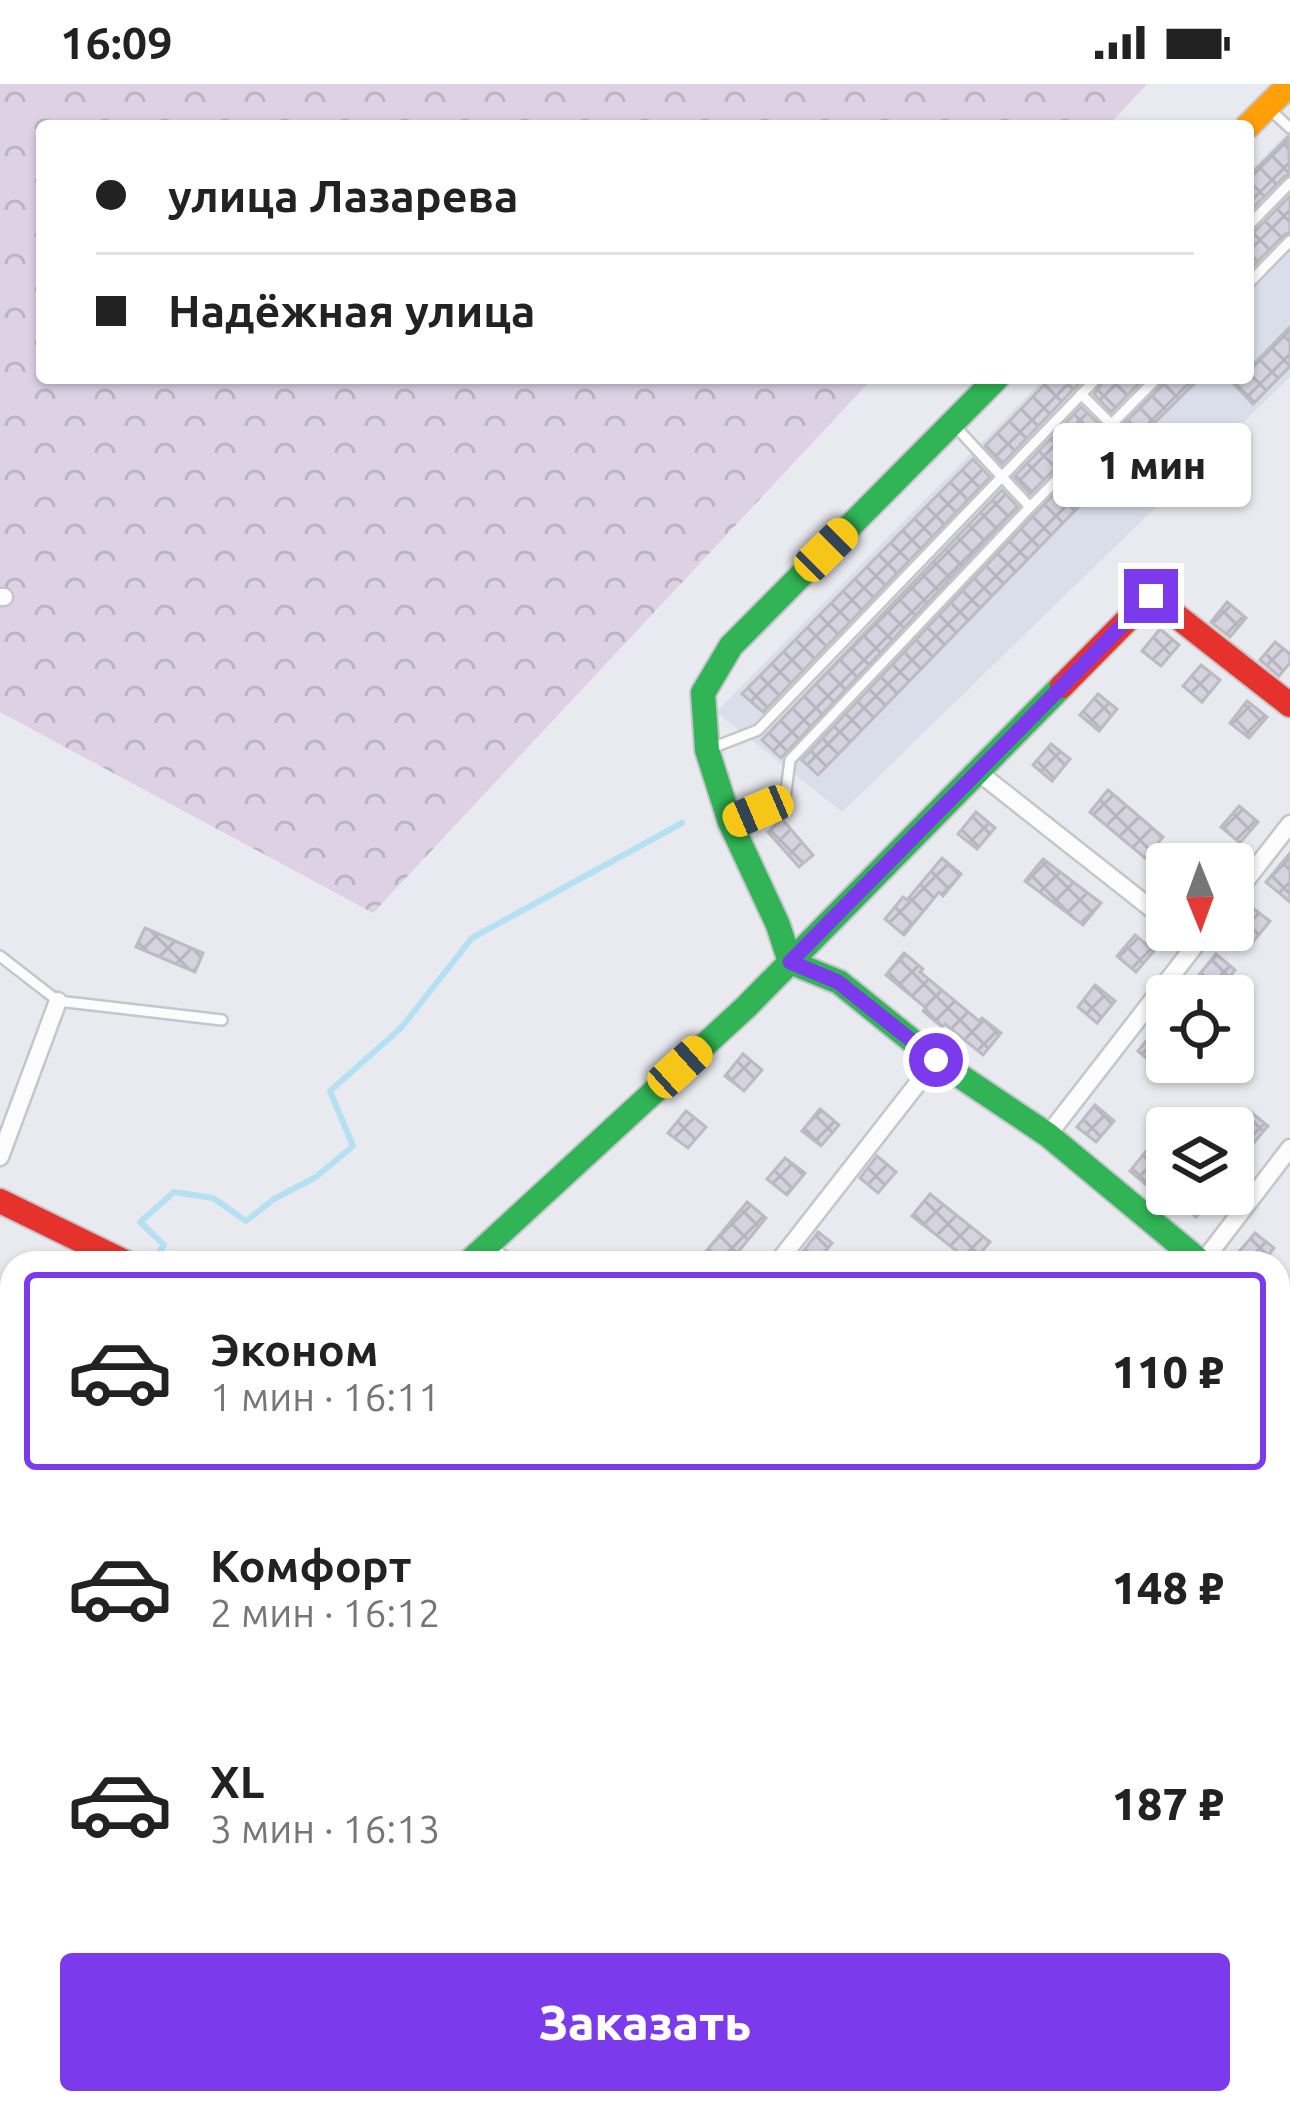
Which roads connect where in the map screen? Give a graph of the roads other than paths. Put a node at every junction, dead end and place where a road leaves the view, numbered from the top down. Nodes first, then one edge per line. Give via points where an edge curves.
1 (1290, 84) edge
2 (1267, 107) junction
3 (1254, 120) edge
4 (1290, 128) edge
5 (1290, 183) edge
6 (1254, 220) edge
7 (1290, 241) edge
8 (1254, 278) edge
9 (991, 384) edge
10 (1091, 384) edge
11 (1150, 384) edge
12 (1081, 394) junction
13 (952, 423) junction
14 (1111, 424) junction
15 (1001, 476) junction
16 (1030, 508) junction
17 (1290, 705) edge
18 (707, 750) junction
19 (978, 772) junction
20 (730, 822) junction
21 (1290, 824) edge
22 (1254, 870) edge
23 (1146, 904) edge
24 (1191, 951) edge
25 (0, 956) edge
26 (790, 962) junction
27 (58, 1001) junction
28 (222, 1020) dead end
29 (936, 1060) junction
30 (1048, 1136) junction
31 (1290, 1148) edge
32 (0, 1157) edge
33 (0, 1201) edge
34 (102, 1251) edge
35 (480, 1251) edge
36 (787, 1251) edge
37 (1187, 1251) edge
38 (1211, 1251) edge

1 - 2 street
2 - 3 street
2 - 4 lane
5 - 6 lane
7 - 8 lane
9 - 13 street
10 - 12 lane
11 - 14 lane
12 - 14 lane
12 - 15 lane
13 - 15 lane
13 - 18 street via 730,646 704,693
14 - 16 lane
15 - 16 lane
15 - 18 lane via 758,730
16 - 20 lane via 790,760 785,799
17 - 19 street via 1151,596
18 - 20 street
19 - 23 street
19 - 26 street
20 - 26 street
21 - 22 street
24 - 30 street
25 - 27 lane
26 - 29 street via 838,982
26 - 35 street
27 - 28 lane
27 - 32 street
29 - 30 street
29 - 36 street
30 - 37 street
31 - 38 street
33 - 34 street

